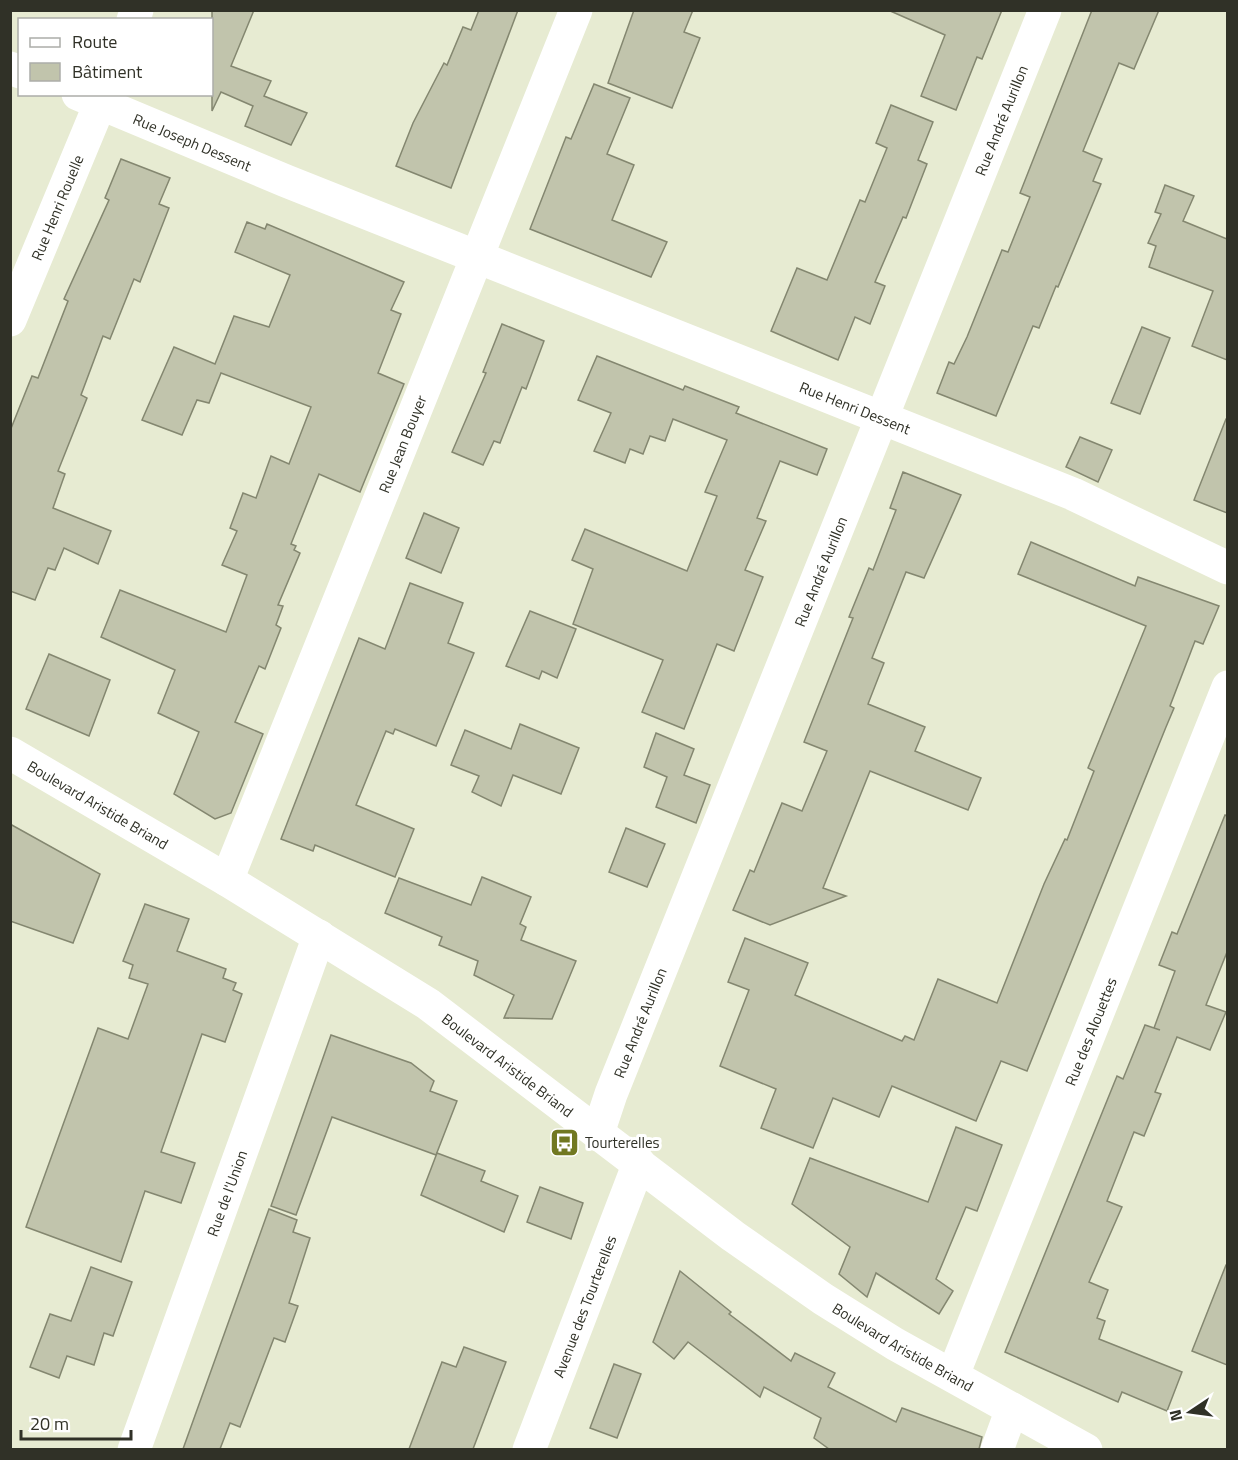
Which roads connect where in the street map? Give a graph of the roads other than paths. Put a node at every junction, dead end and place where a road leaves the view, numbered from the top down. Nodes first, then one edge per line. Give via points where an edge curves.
1 (576, 10) edge
2 (1045, 10) edge
3 (94, 98) edge
4 (480, 255) junction
5 (10, 320) edge
6 (882, 417) junction
7 (1227, 568) edge
8 (1227, 687) edge
9 (10, 753) edge
10 (227, 880) junction
11 (319, 936) junction
12 (598, 1133) junction
13 (639, 1163) junction
14 (953, 1375) junction
15 (1012, 1409) junction
16 (134, 1449) edge
17 (530, 1449) edge
18 (997, 1449) edge
19 (1086, 1449) edge

1 - 4 street, Rue Jean Bouyer
2 - 6 street, Rue André Aurillon
3 - 4 street, Rue Joseph Dessent via 286,181
3 - 5 street, Rue Henri Rouelle
4 - 6 street, Rue Henri Dessent
4 - 10 street, Rue Jean Bouyer
6 - 7 street, Rue Henri Dessent via 1073,494
6 - 12 street, Rue André Aurillon
8 - 14 street, Rue des Alouettes
9 - 10 street, Boulevard Aristide Briand
10 - 11 street, Boulevard Aristide Briand
11 - 12 street, Boulevard Aristide Briand via 428,1004
11 - 16 street, Rue de l'Union
12 - 13 street, Boulevard Aristide Briand
13 - 14 street, Boulevard Aristide Briand via 823,1299
13 - 17 street, Avenue des Tourterelles
14 - 15 street, Boulevard Aristide Briand
15 - 18 street
15 - 19 street, Boulevard Aristide Briand

